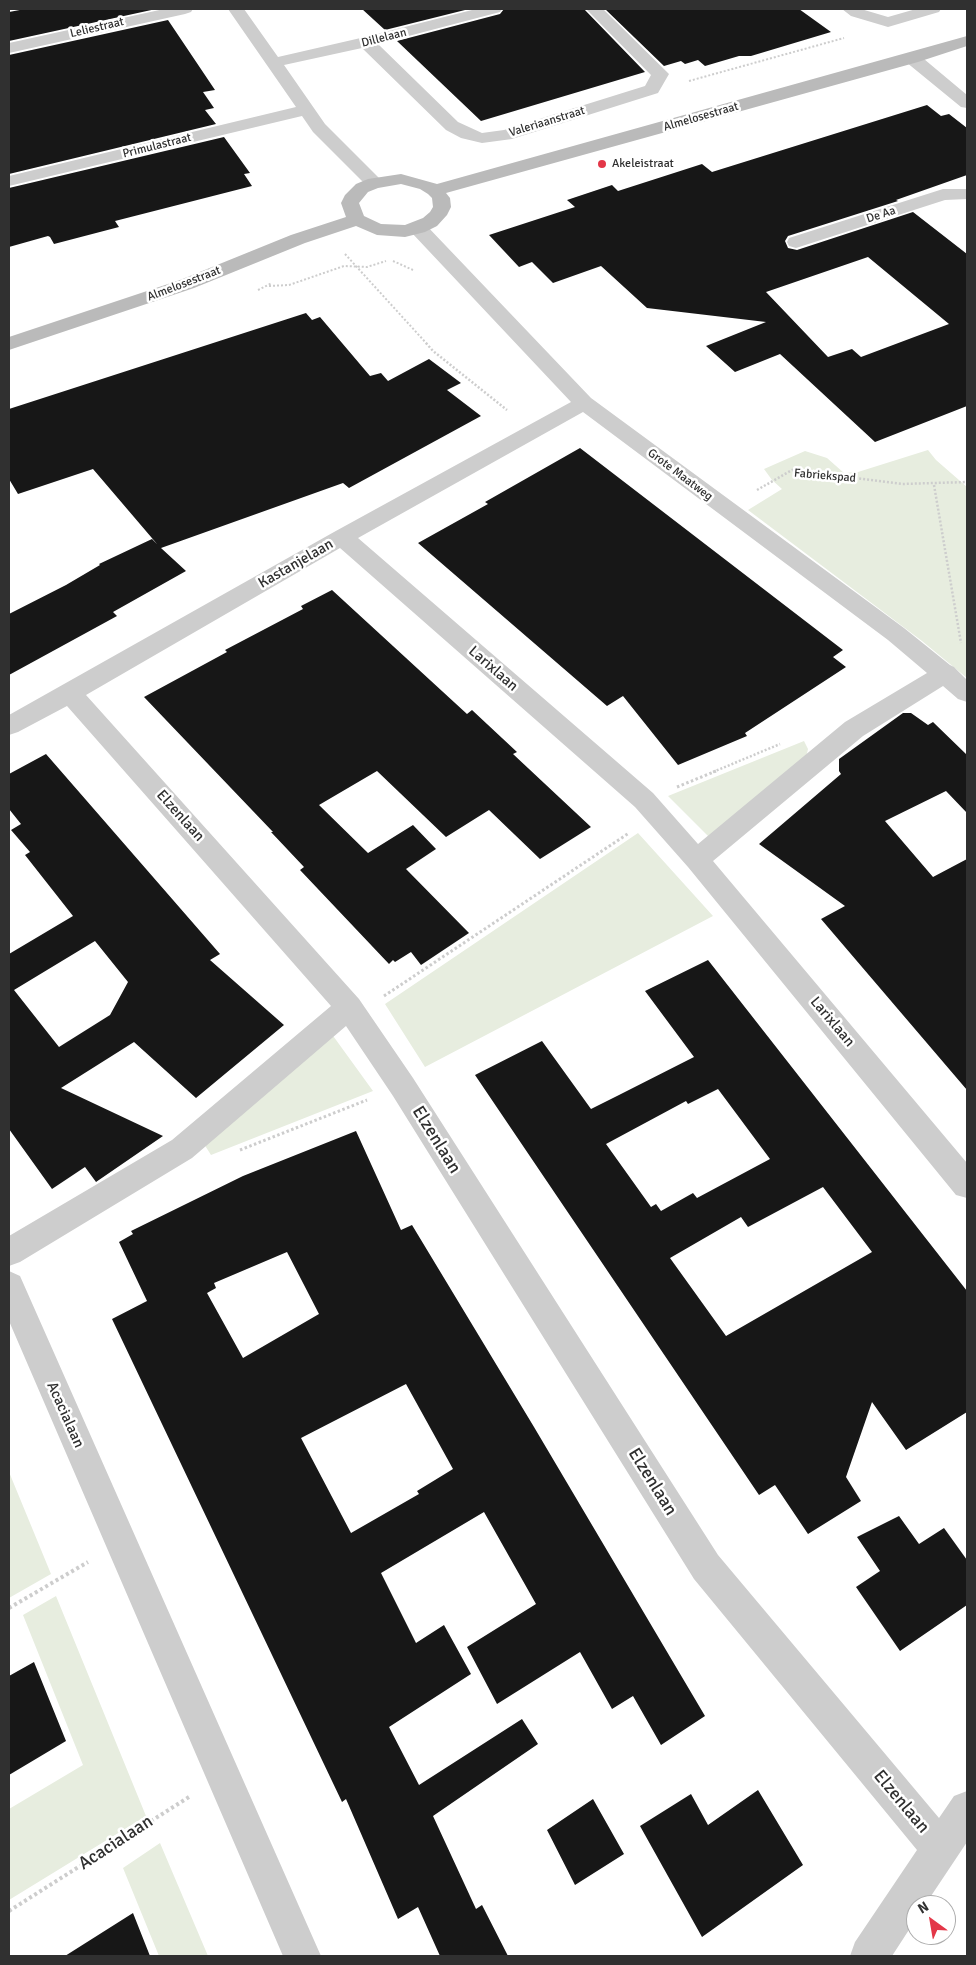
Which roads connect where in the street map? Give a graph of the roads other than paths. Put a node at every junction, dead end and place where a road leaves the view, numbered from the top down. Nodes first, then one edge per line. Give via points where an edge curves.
1 (185, 9) edge
2 (236, 9) edge
3 (494, 9) edge
4 (594, 9) edge
5 (850, 9) edge
6 (933, 9) edge
7 (967, 41) edge
8 (366, 42) junction
9 (9, 48) edge
10 (912, 58) junction
11 (272, 63) junction
12 (967, 103) edge
13 (306, 110) junction
14 (9, 181) edge
15 (374, 183) junction
16 (435, 190) junction
17 (967, 194) edge
18 (357, 220) junction
19 (418, 228) junction
20 (796, 242) dead end
21 (9, 344) edge
22 (584, 403) junction
23 (342, 537) junction
24 (946, 674) junction
25 (70, 693) junction
26 (967, 693) edge
27 (9, 726) edge
28 (697, 860) junction
29 (352, 1011) junction
30 (967, 1185) edge
31 (9, 1252) edge
32 (9, 1286) edge
33 (967, 1809) edge
34 (941, 1850) junction
35 (302, 1956) edge
36 (869, 1956) edge

1 - 9 street, Leliestraat
2 - 11 street
3 - 8 street, Dillelaan
4 - 8 street, Valeriaanstraat via 660,74 652,89 506,135 482,138 452,126
5 - 6 street via 888,22
7 - 10 street, Almelosestraat
8 - 11 street, Dillelaan
10 - 12 street
10 - 16 street, Almelosestraat
11 - 13 street
13 - 14 street, Primulastraat
13 - 15 street via 319,128
15 - 16 street via 414,181
15 - 18 street via 354,195 350,204
16 - 19 street via 441,198 442,207 430,222
17 - 20 street, De Aa via 943,195
18 - 19 street via 366,226 391,231
18 - 21 street, Almelosestraat via 298,239 187,284
19 - 22 street, Grote Maatweg
22 - 23 street, Kastanjelaan
22 - 24 street, Grote Maatweg
23 - 25 street, Kastanjelaan
23 - 28 street, Larixlaan via 650,808
24 - 26 street, Grote Maatweg
24 - 28 street via 854,729
25 - 27 street, Kastanjelaan
25 - 29 street, Elzenlaan
28 - 30 street, Larixlaan
29 - 31 street via 182,1149
29 - 34 street, Elzenlaan via 706,1567
32 - 35 street, Acacialaan
33 - 34 street
34 - 36 street

